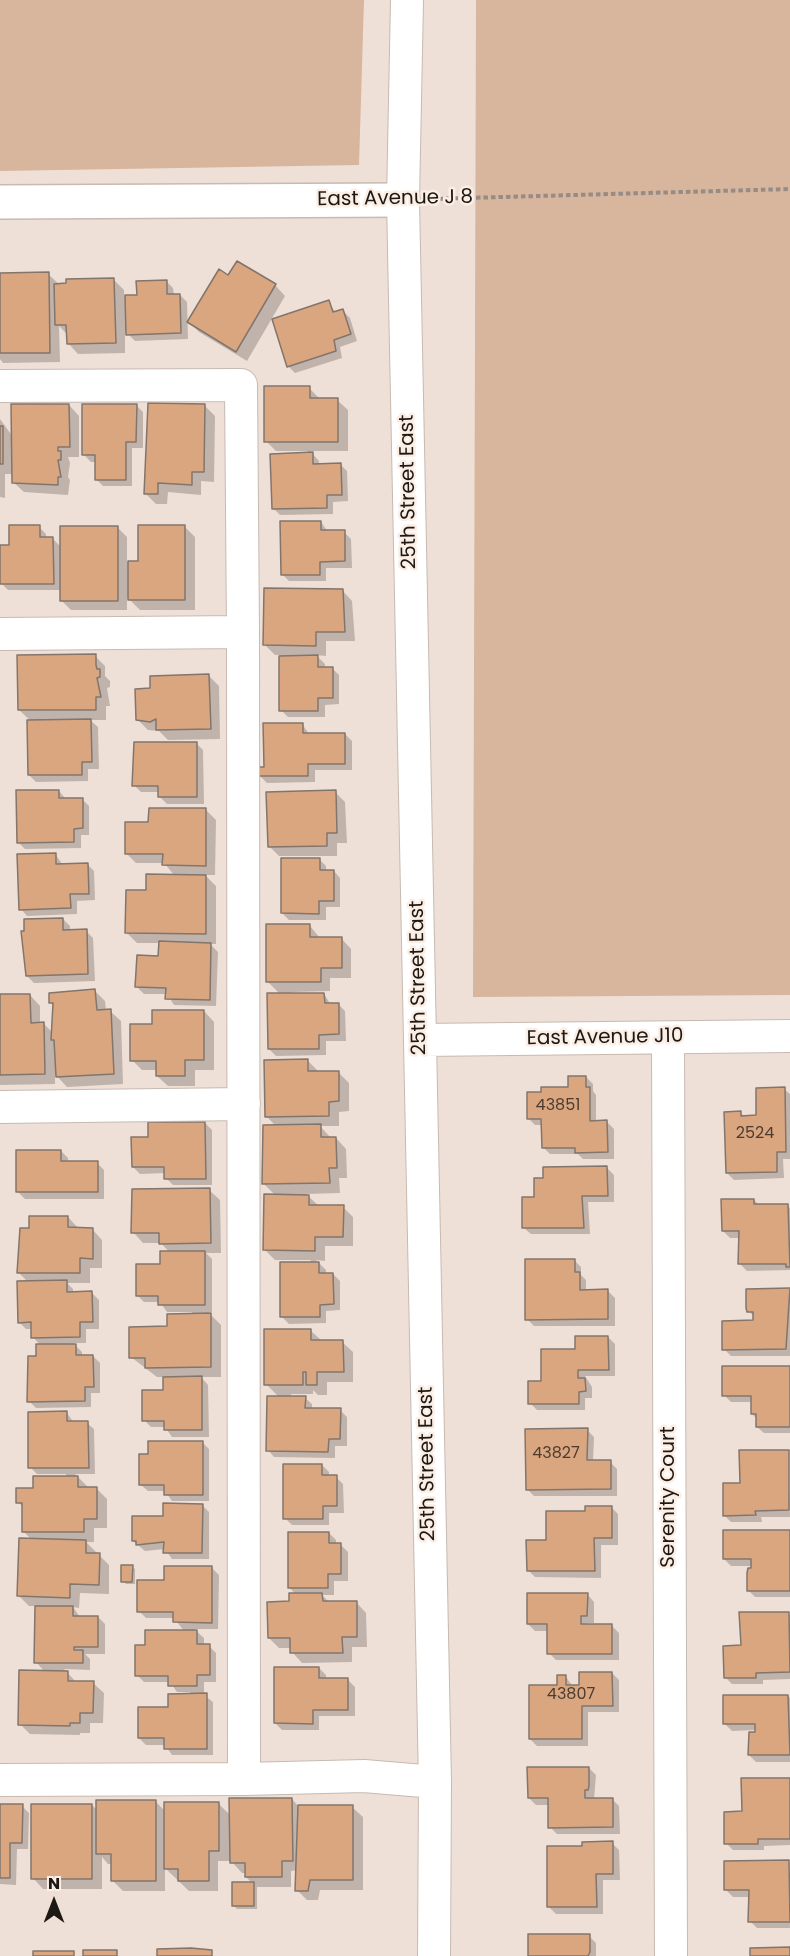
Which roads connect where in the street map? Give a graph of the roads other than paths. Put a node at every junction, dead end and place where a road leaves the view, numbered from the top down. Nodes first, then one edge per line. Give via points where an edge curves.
1 (407, 0) edge
2 (403, 200) junction
3 (0, 202) edge
4 (0, 386) edge
5 (243, 632) junction
6 (0, 634) edge
7 (790, 1036) edge
8 (668, 1038) junction
9 (420, 1041) junction
10 (244, 1104) junction
11 (0, 1107) edge
12 (244, 1779) junction
13 (0, 1780) edge
14 (435, 1782) junction
15 (434, 1956) edge
16 (670, 1956) edge

1 - 2 street, 25th Street East
2 - 3 street, East Avenue J 8
2 - 9 street, 25th Street East
4 - 5 street via 241,385
5 - 6 street
5 - 10 street
7 - 8 street, East Avenue J10
8 - 9 street, East Avenue J10
8 - 16 street, Serenity Court
9 - 14 street, 25th Street East
10 - 11 street
10 - 12 street
12 - 13 street
12 - 14 street via 364,1776
14 - 15 street, 25th Street East

